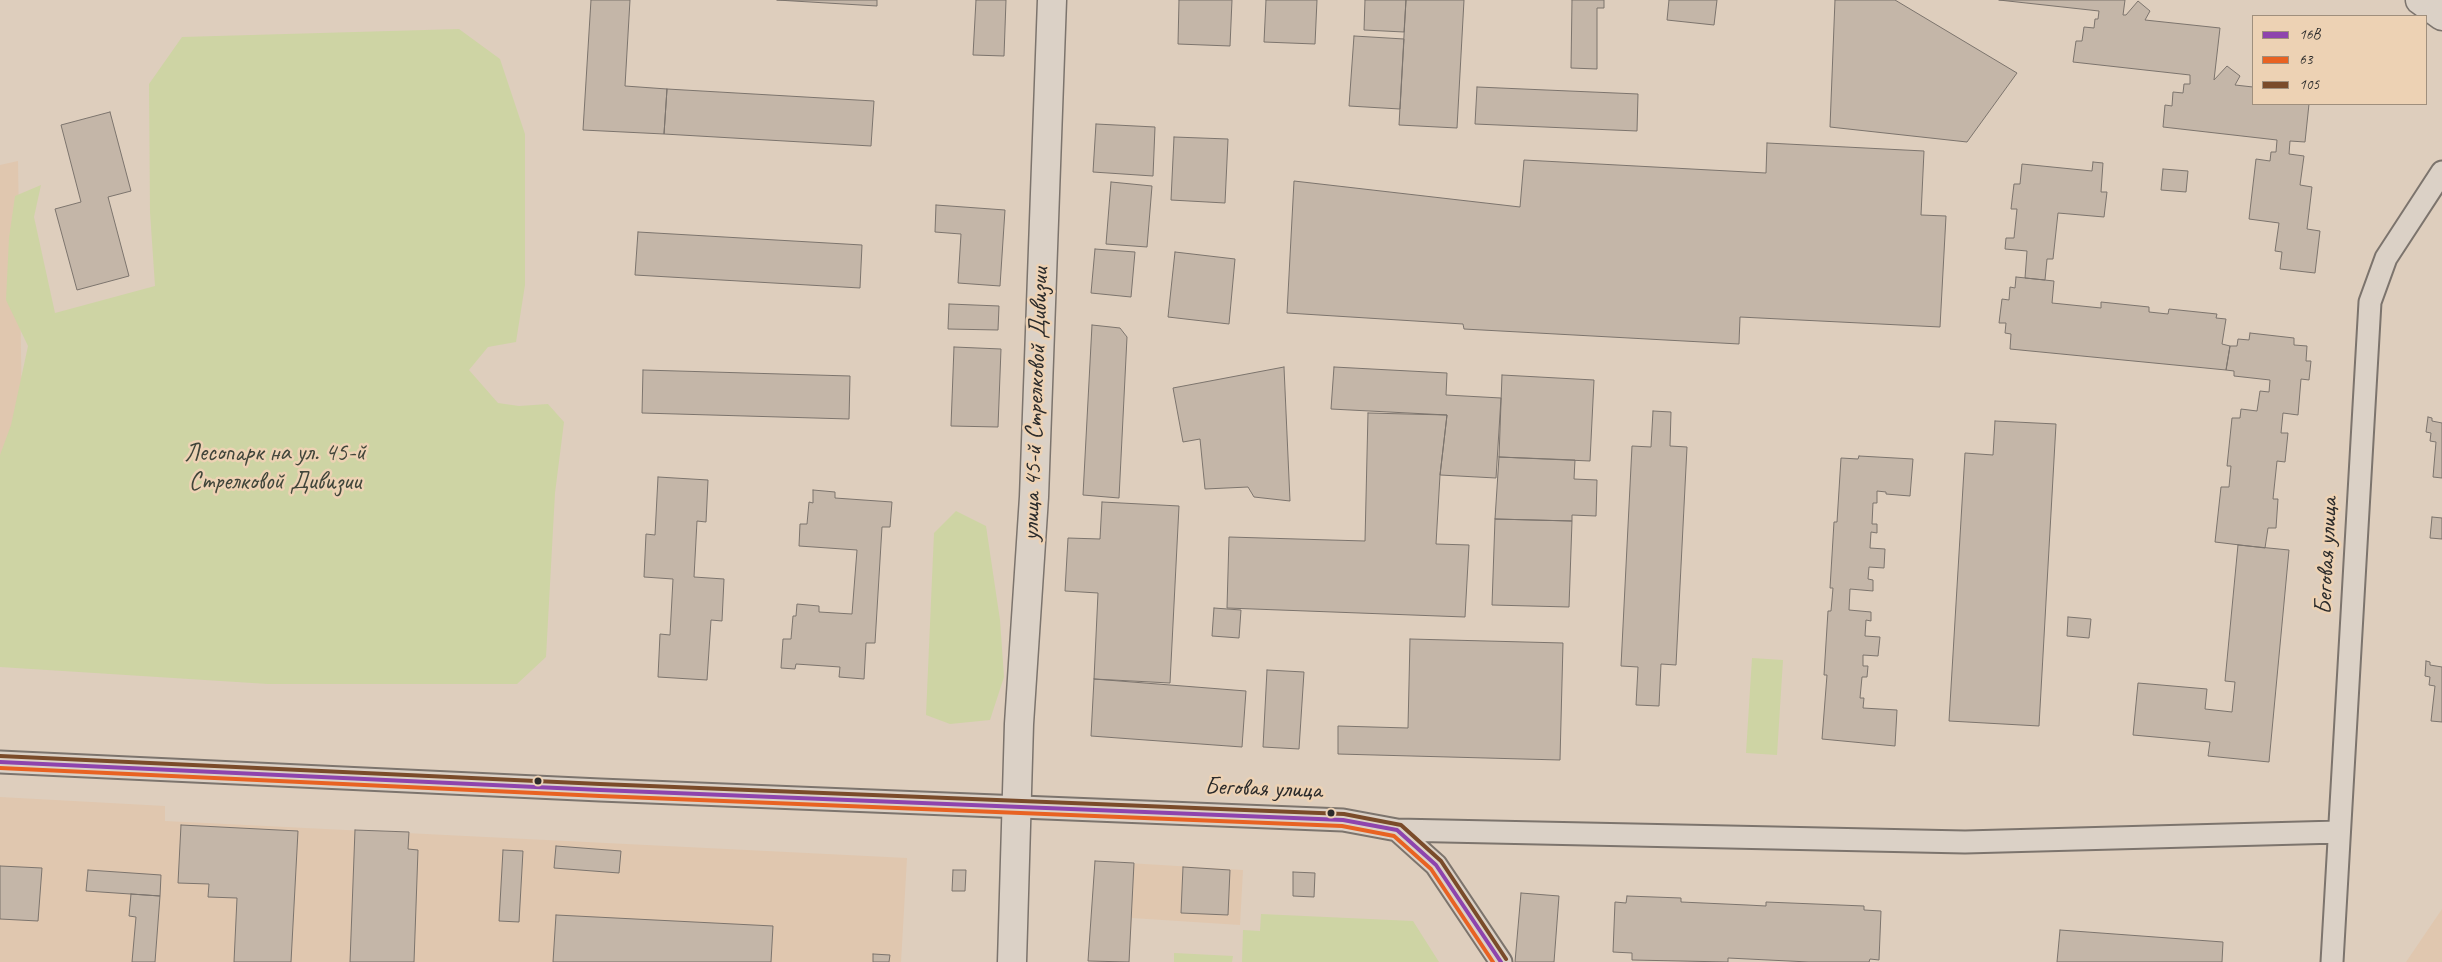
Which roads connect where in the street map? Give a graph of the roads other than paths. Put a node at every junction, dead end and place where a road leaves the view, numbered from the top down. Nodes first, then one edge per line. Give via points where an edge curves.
1 (1052, 0) edge
2 (2420, 0) edge
3 (2442, 16) edge
4 (2442, 172) edge
5 (0, 762) edge
6 (1017, 808) junction
7 (1397, 830) junction
8 (2338, 832) junction
9 (1012, 962) edge
10 (1501, 962) edge
11 (2332, 962) edge

1 - 6 main road, улица 45-й Стрелковой Дивизии via 1034,497 1019,724
2 - 3 main road
4 - 8 street, Беговая улица via 2386,258 2370,302
5 - 6 street
6 - 7 street, Беговая улица via 1331,819
6 - 9 main road, улица 45-й Стрелковой Дивизии
7 - 8 street, Беговая улица via 1965,842
7 - 10 street via 1436,865
8 - 11 street, Беговая улица

